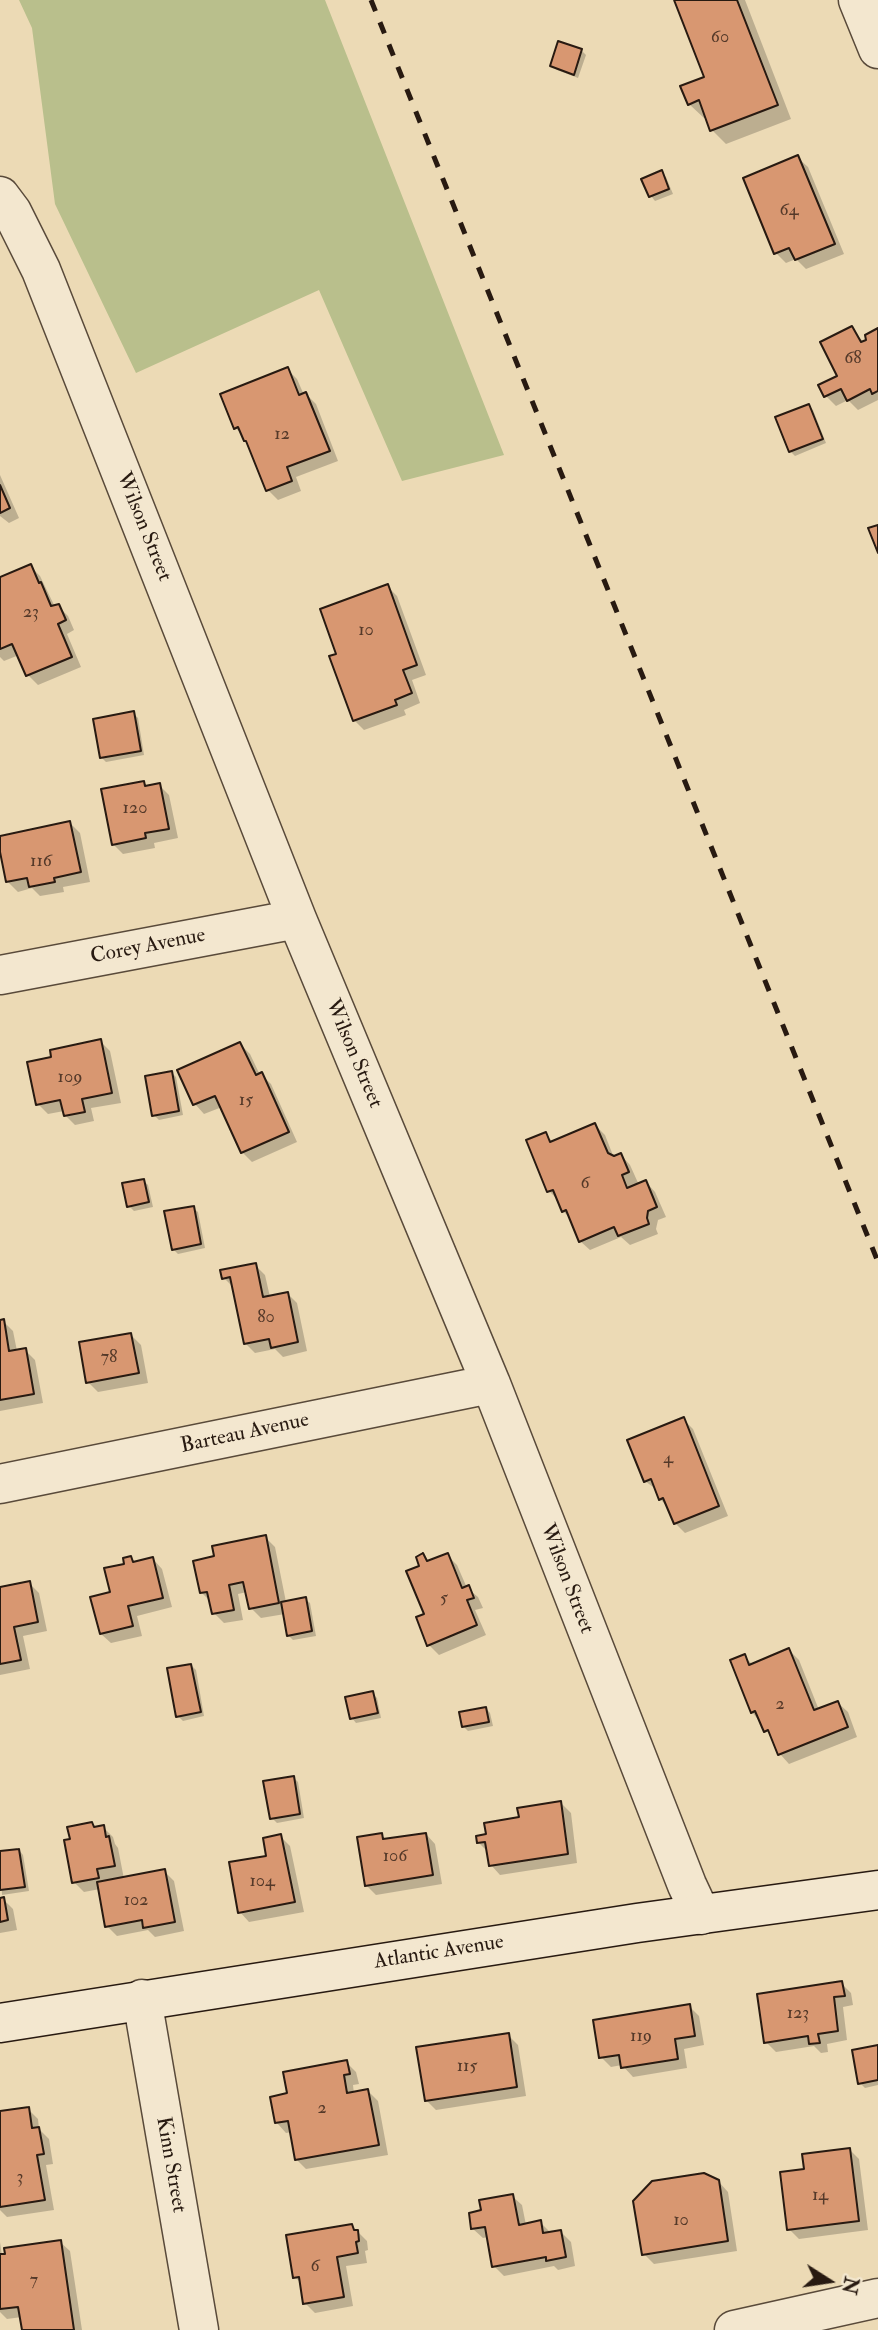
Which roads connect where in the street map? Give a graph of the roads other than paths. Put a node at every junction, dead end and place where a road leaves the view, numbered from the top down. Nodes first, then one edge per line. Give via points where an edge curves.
1 (858, 0) edge
2 (878, 49) edge
3 (0, 196) edge
4 (297, 919) junction
5 (0, 975) edge
6 (491, 1384) junction
7 (0, 1484) edge
8 (878, 1890) edge
9 (701, 1914) junction
10 (142, 1999) junction
11 (0, 2023) edge
12 (878, 2298) edge
13 (199, 2330) edge
14 (734, 2330) edge

1 - 2 street
3 - 4 street, Wilson Street via 41,270
4 - 5 street, Corey Avenue
4 - 6 street, Wilson Street
6 - 7 street, Barteau Avenue
6 - 9 street, Wilson Street
8 - 9 street, Atlantic Avenue
9 - 10 street, Atlantic Avenue
10 - 11 street, Atlantic Avenue
10 - 13 street, Kinn Street
12 - 14 street

